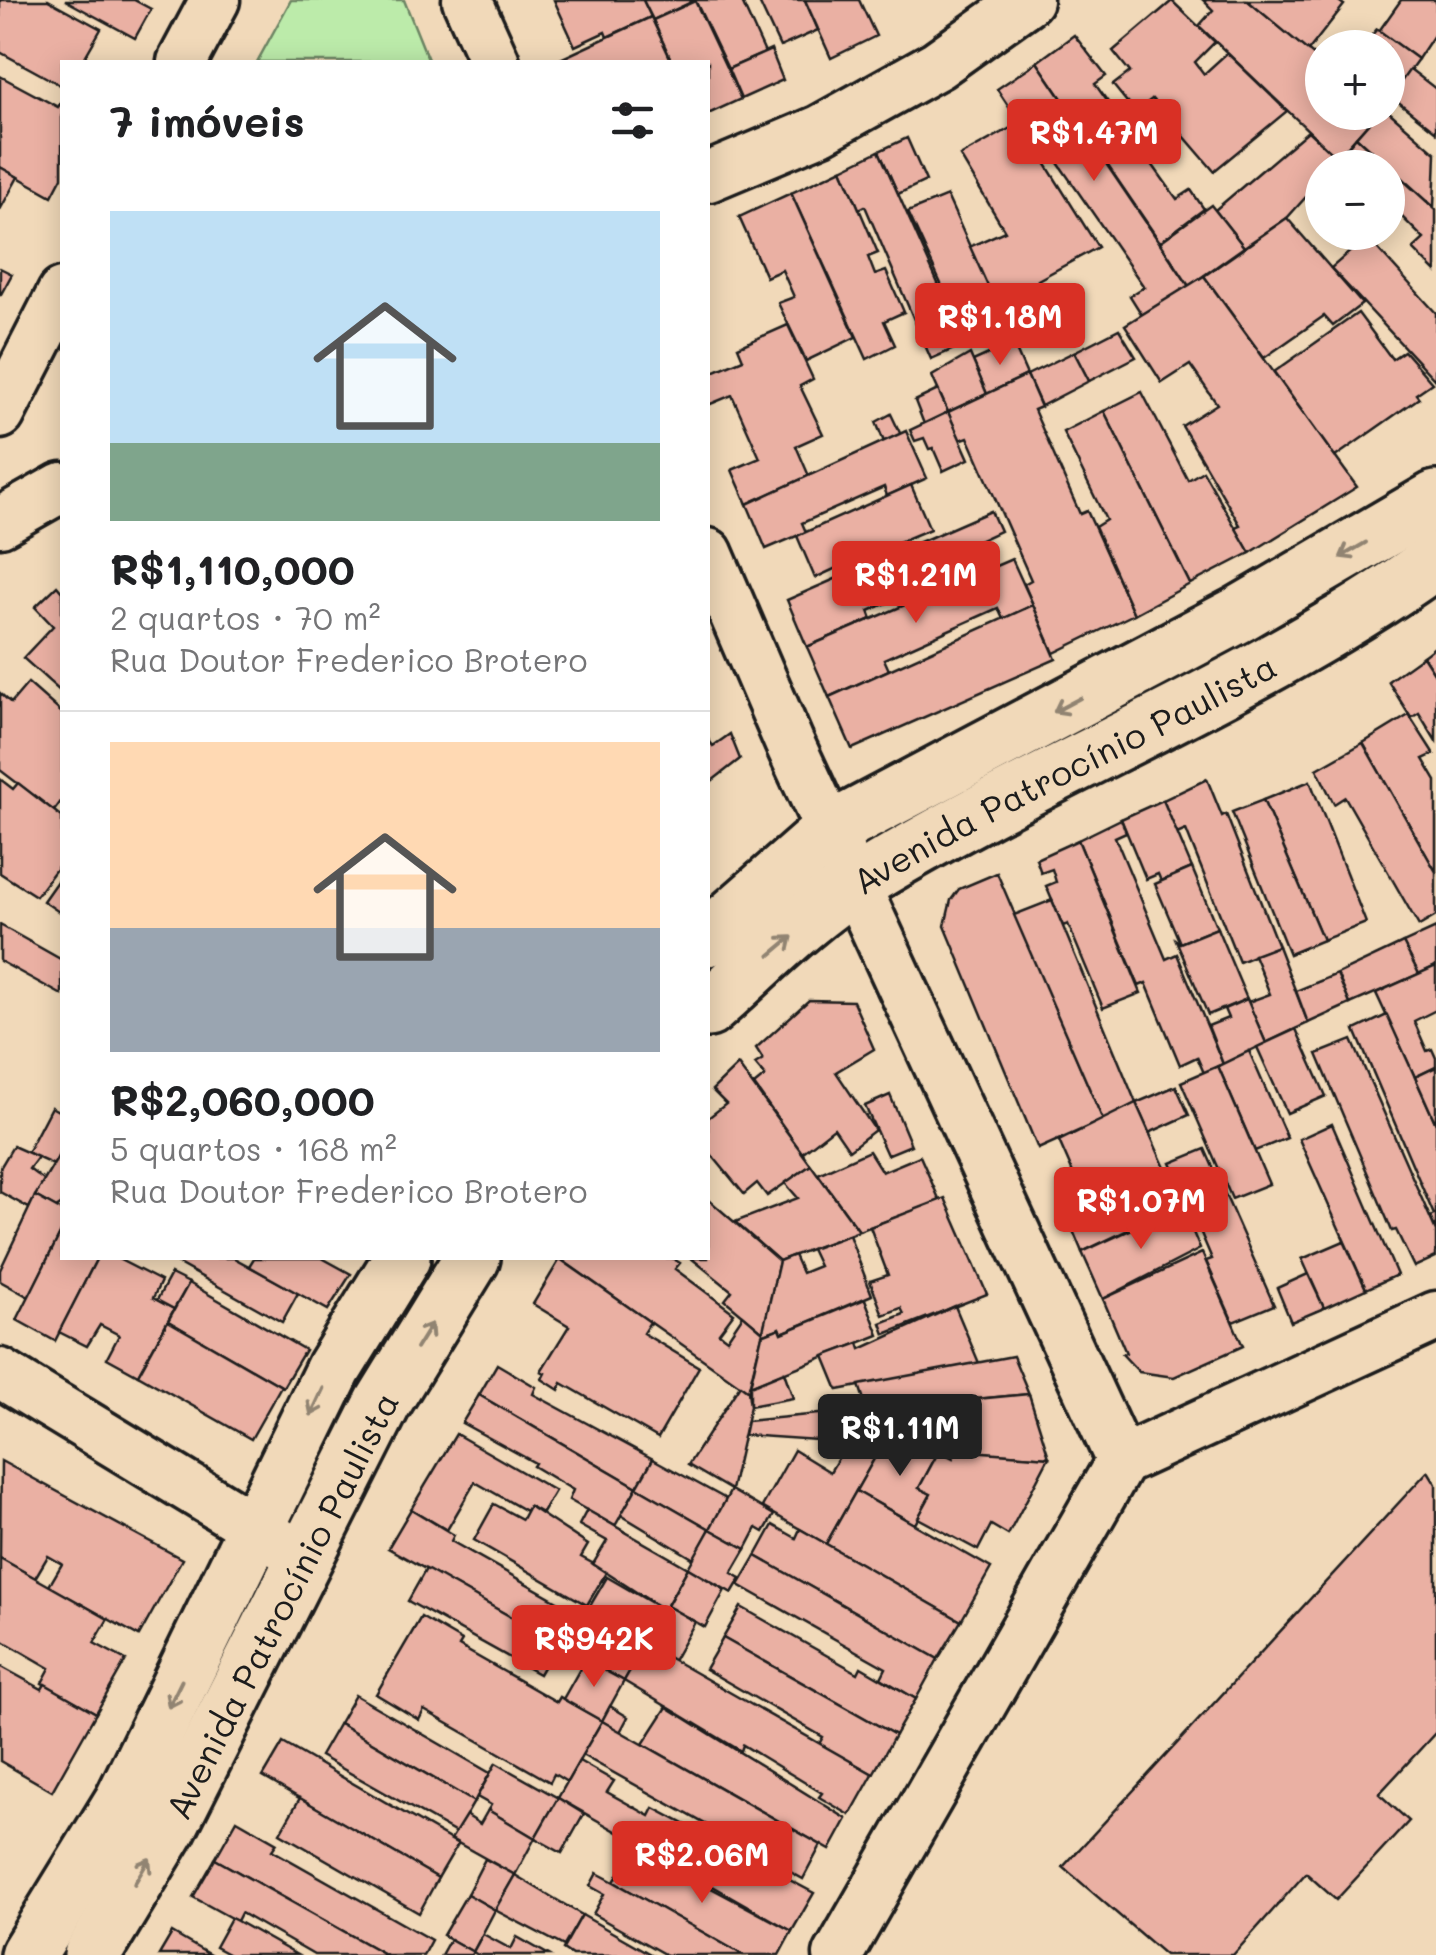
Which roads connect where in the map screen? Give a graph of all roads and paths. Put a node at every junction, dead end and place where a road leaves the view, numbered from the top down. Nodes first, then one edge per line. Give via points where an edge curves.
1 (215, 0) edge
2 (467, 0) edge
3 (1028, 0) edge
4 (183, 60) edge
5 (493, 60) edge
6 (710, 176) edge
7 (60, 297) edge
8 (0, 414) edge
9 (60, 489) edge
10 (1436, 499) edge
11 (0, 522) edge
12 (710, 558) edge
13 (1436, 560) edge
14 (831, 830) junction
15 (855, 884) junction
16 (710, 936) edge
17 (710, 1007) edge
18 (401, 1260) edge
19 (471, 1260) edge
20 (1436, 1316) edge
21 (0, 1373) edge
22 (1120, 1462) junction
23 (257, 1529) junction
24 (304, 1558) junction
25 (28, 1955) edge
26 (92, 1955) edge
27 (838, 1955) edge

1 - 4 street
2 - 5 street
3 - 6 street via 937,65 820,130
7 - 8 street
9 - 11 street
10 -> 14 street, Avenida Patrocínio Paulista via 1238,615
12 - 14 street
13 - 15 street, Avenida Patrocínio Paulista via 1266,665
14 - 15 street
14 - 16 street, Avenida Patrocínio Paulista
17 -> 15 street, Avenida Patrocínio Paulista
15 - 22 street
18 -> 23 street, Avenida Patrocínio Paulista via 334,1368
24 -> 19 street, Avenida Patrocínio Paulista via 383,1403
20 - 22 street
21 - 23 street
22 - 27 street
23 - 24 street
23 -> 25 street, Avenida Patrocínio Paulista via 122,1802
26 -> 24 street, Avenida Patrocínio Paulista via 168,1828

